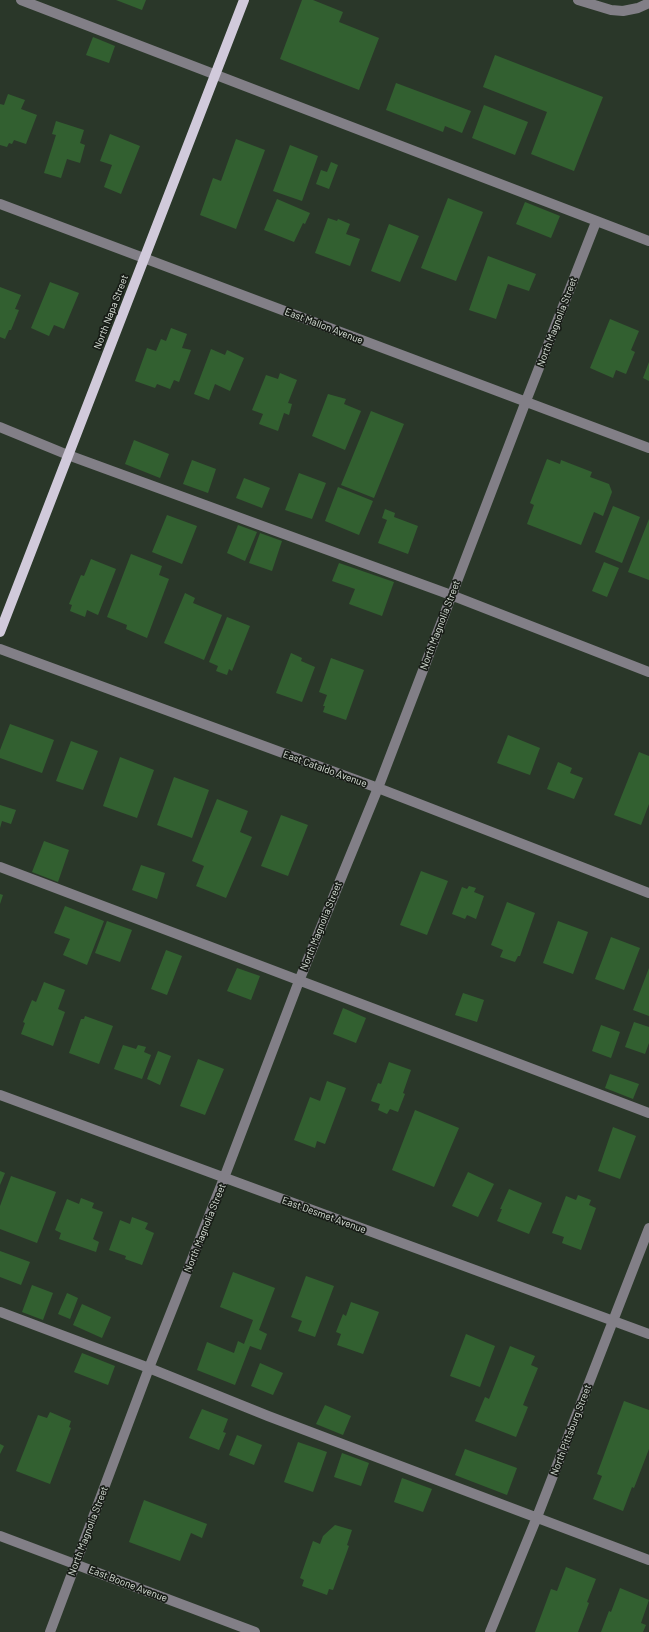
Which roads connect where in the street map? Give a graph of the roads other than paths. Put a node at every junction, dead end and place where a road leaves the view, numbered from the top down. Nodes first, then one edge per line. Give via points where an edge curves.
1 (21, 0) edge
2 (244, 0) edge
3 (578, 0) edge
4 (649, 3) edge
5 (216, 75) junction
6 (0, 204) edge
7 (596, 222) junction
8 (649, 241) edge
9 (144, 258) junction
10 (526, 401) junction
11 (0, 427) edge
12 (649, 448) edge
13 (68, 455) junction
14 (451, 595) junction
15 (0, 632) edge
16 (0, 648) edge
17 (649, 672) edge
18 (378, 788) junction
19 (0, 867) edge
20 (649, 893) edge
21 (299, 981) junction
22 (0, 1095) edge
23 (649, 1113) edge
24 (224, 1178) junction
25 (649, 1228) edge
26 (0, 1312) edge
27 (614, 1320) junction
28 (649, 1334) edge
29 (149, 1368) junction
30 (537, 1517) junction
31 (0, 1536) edge
32 (649, 1560) edge
33 (76, 1565) junction
34 (50, 1632) edge
35 (255, 1632) edge
36 (490, 1632) edge

1 - 5 street
2 - 5 main road, North Napa Street
3 - 4 street via 623,11
5 - 7 street
5 - 9 main road, North Napa Street
6 - 9 street, East Mallon Avenue
7 - 8 street
7 - 10 street, North Magnolia Street
9 - 10 street, East Mallon Avenue
9 - 13 main road, North Napa Street
10 - 12 street, East Mallon Avenue
10 - 14 street, North Magnolia Street
11 - 13 street
13 - 14 street
13 - 15 main road, North Napa Street
14 - 17 street
14 - 18 street, North Magnolia Street
16 - 18 street, East Cataldo Avenue
18 - 20 street, East Cataldo Avenue
18 - 21 street, North Magnolia Street
19 - 21 street
21 - 23 street
21 - 24 street, North Magnolia Street
22 - 24 street, East Desmet Avenue
24 - 27 street, East Desmet Avenue
24 - 29 street, North Magnolia Street
25 - 27 street, North Pittsburg Street
26 - 29 street
27 - 28 street, East Desmet Avenue
27 - 30 street, North Pittsburg Street
29 - 30 street via 268,1416
29 - 33 street, North Magnolia Street
30 - 32 street
30 - 36 street, North Pittsburg Street
31 - 33 street, East Boone Avenue
33 - 34 street, North Magnolia Street
33 - 35 street, East Boone Avenue

